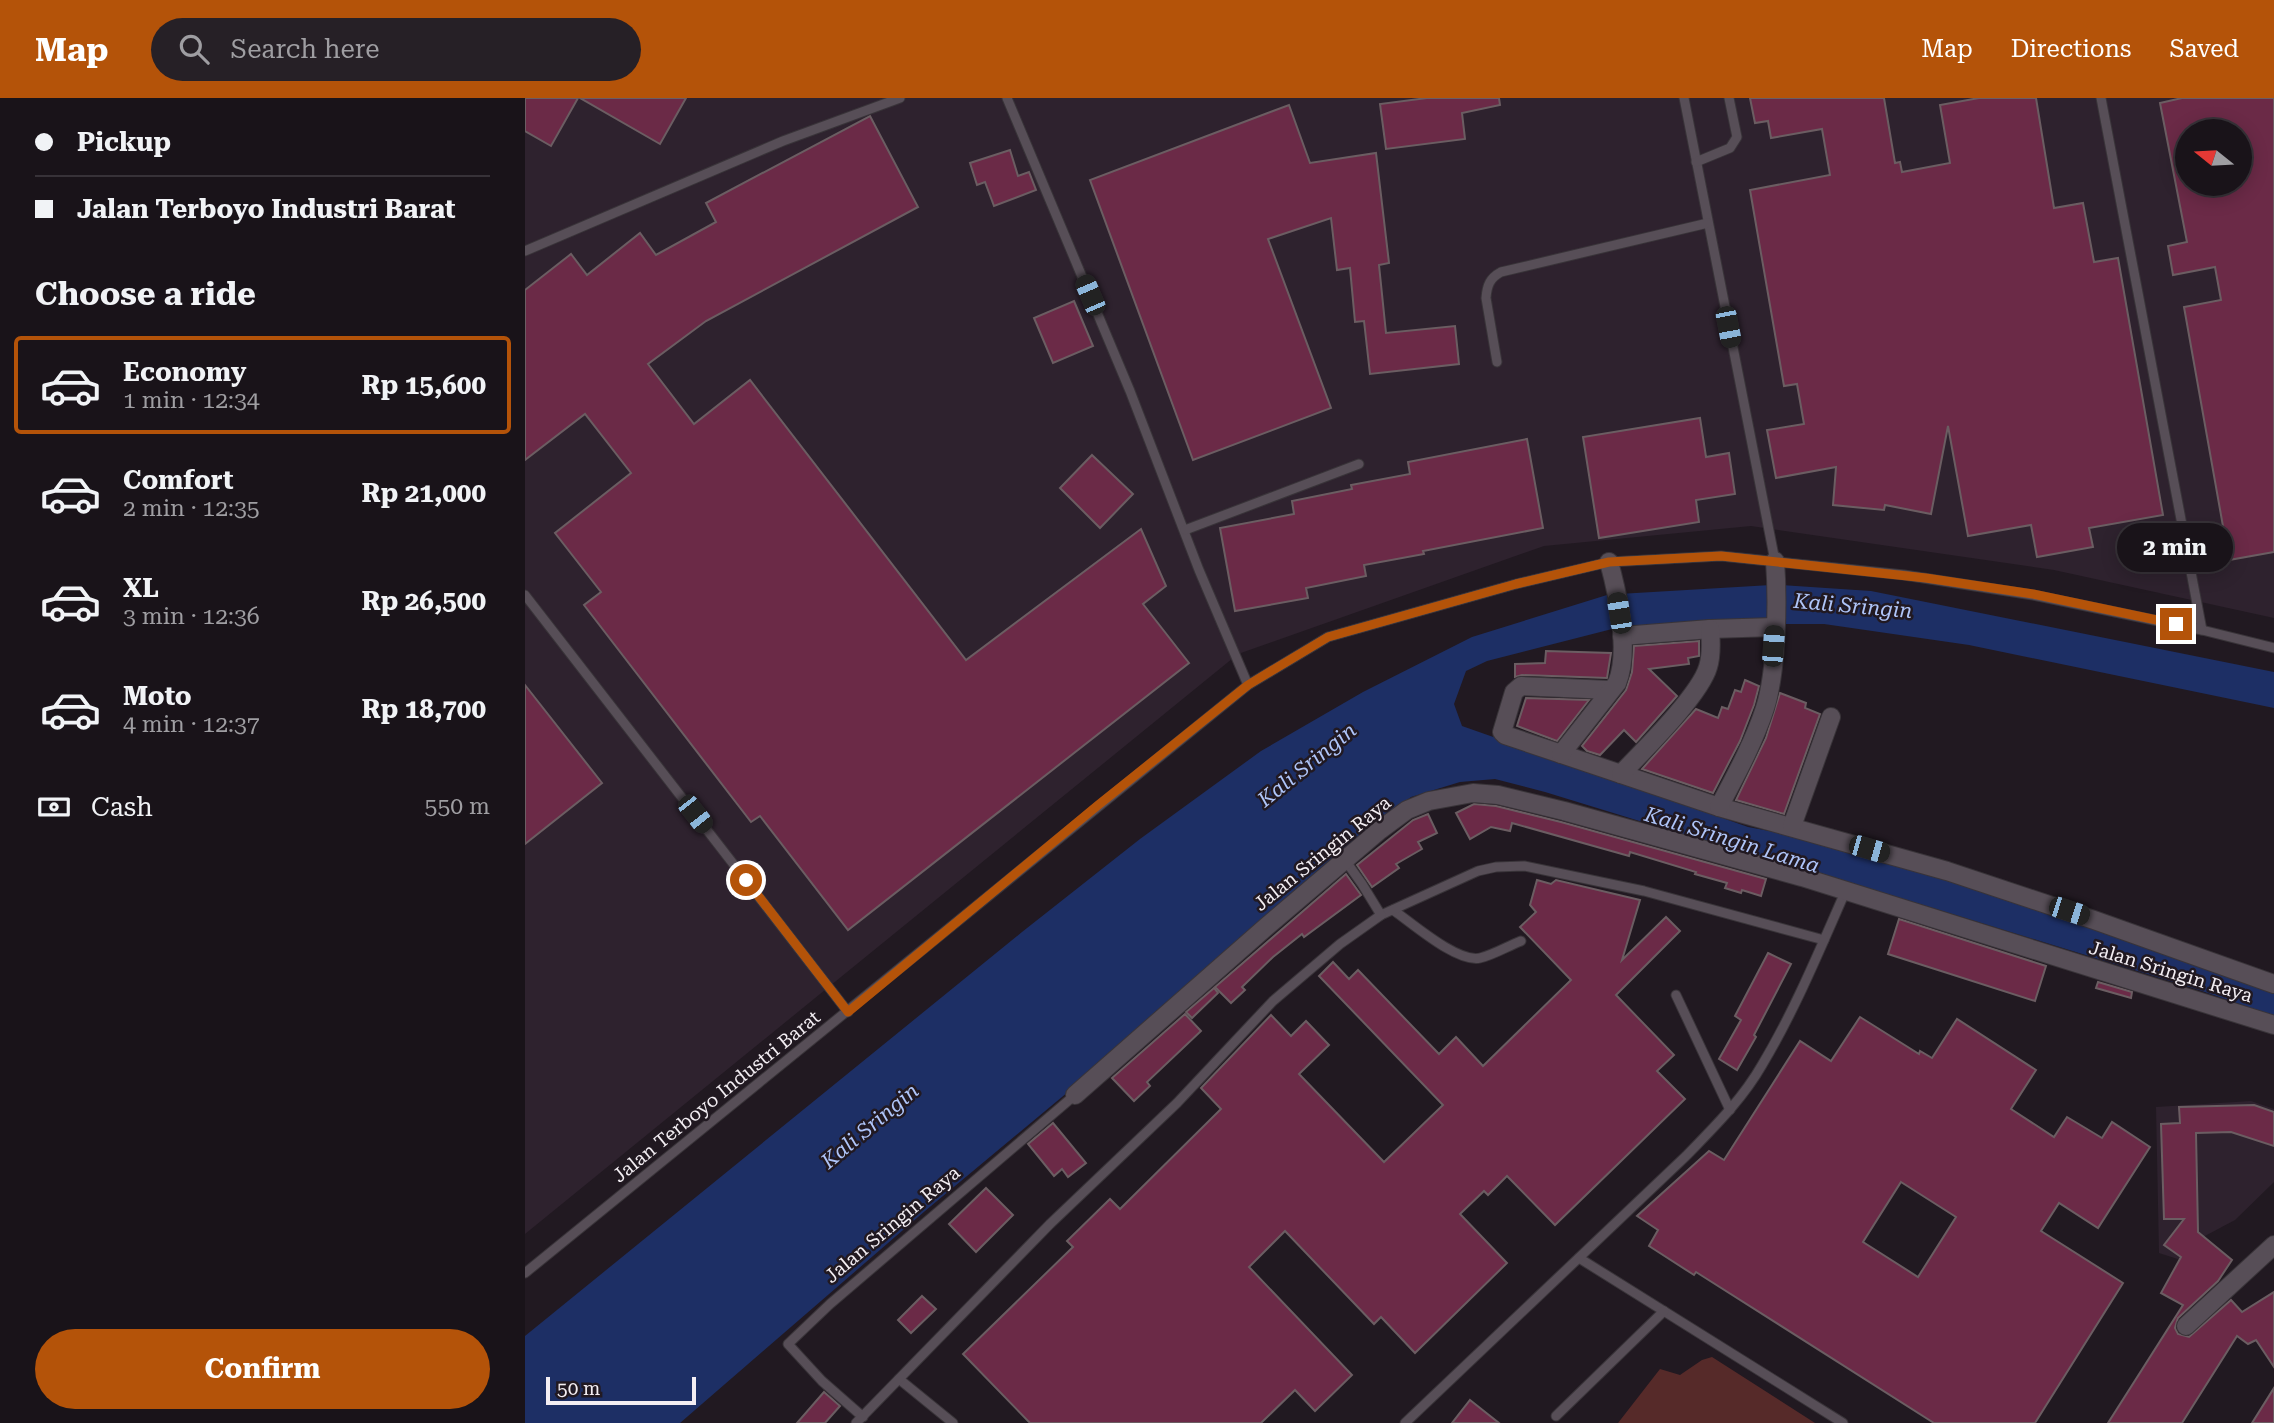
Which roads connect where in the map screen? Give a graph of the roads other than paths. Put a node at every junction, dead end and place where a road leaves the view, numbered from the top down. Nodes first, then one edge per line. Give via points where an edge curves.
1 (900, 98) edge
2 (1684, 98) edge
3 (1729, 98) edge
4 (2101, 98) edge
5 (1011, 100) edge
6 (1696, 162) junction
7 (1708, 223) junction
8 (525, 251) edge
9 (1497, 362) dead end
10 (1359, 464) dead end
11 (1185, 530) junction
12 (1775, 568) junction
13 (1611, 569) junction
14 (525, 595) edge
15 (1775, 624) junction
16 (1710, 629) junction
17 (2203, 630) junction
18 (1622, 634) junction
19 (2274, 648) edge
20 (1248, 685) junction
21 (1610, 690) junction
22 (1831, 717) dead end
23 (1561, 754) junction
24 (1621, 774) junction
25 (1720, 807) junction
26 (1791, 826) junction
27 (1345, 860) junction
28 (1846, 890) junction
29 (1394, 910) junction
30 (1381, 915) junction
31 (1824, 940) junction
32 (1521, 941) dead end
33 (2274, 984) edge
34 (1676, 995) dead end
35 (848, 1012) junction
36 (2274, 1026) edge
37 (1075, 1095) joint
38 (1730, 1110) junction
39 (2274, 1245) edge
40 (1579, 1258) junction
41 (525, 1273) edge
42 (1664, 1311) junction
43 (2186, 1326) dead end
44 (899, 1379) junction
45 (1556, 1416) dead end
46 (860, 1420) edge
47 (953, 1423) edge
48 (1405, 1423) edge
49 (1843, 1423) edge

1 - 8 lane via 783,141
2 - 6 lane
3 - 6 lane via 1737,137 1730,148
4 - 17 lane
5 - 11 lane
6 - 7 lane
7 - 9 lane via 1494,276 1486,298
7 - 12 lane
10 - 11 lane
11 - 20 lane
12 - 13 lane, Jalan Terboyo Industri Barat via 1721,556
12 - 15 street
12 - 17 lane, Jalan Terboyo Industri Barat via 1904,575 2033,594
13 - 18 street
13 - 20 lane, Jalan Terboyo Industri Barat via 1516,584 1328,637
14 - 35 lane
15 - 16 street
15 - 25 street via 1765,706
16 - 18 street
16 - 24 street via 1710,659 1704,677
17 - 19 lane, Jalan Terboyo Industri Barat
18 - 21 street via 1620,675
20 - 35 lane, Jalan Terboyo Industri Barat
21 - 23 street
21 - 23 street via 1516,688 1504,735
22 - 26 street
23 - 24 street
24 - 25 street
25 - 26 street
26 - 33 street via 2094,919
27 - 28 street, Jalan Sringin Raya via 1408,810 1441,797 1485,793 1639,830
27 - 30 lane
27 - 37 street, Jalan Sringin Raya
28 - 31 lane
28 - 36 street, Jalan Sringin Raya
29 - 30 lane
29 - 31 lane via 1478,871 1524,866 1644,891
29 - 32 lane via 1468,958
30 - 44 lane via 1273,1001
31 - 38 lane via 1762,1067
34 - 38 lane
35 - 41 lane, Jalan Terboyo Industri Barat
37 - 46 lane, Jalan Sringin Raya via 788,1344
38 - 40 lane
39 - 43 street
40 - 42 lane
40 - 48 lane
42 - 45 lane
42 - 49 lane
44 - 46 lane
44 - 47 lane

